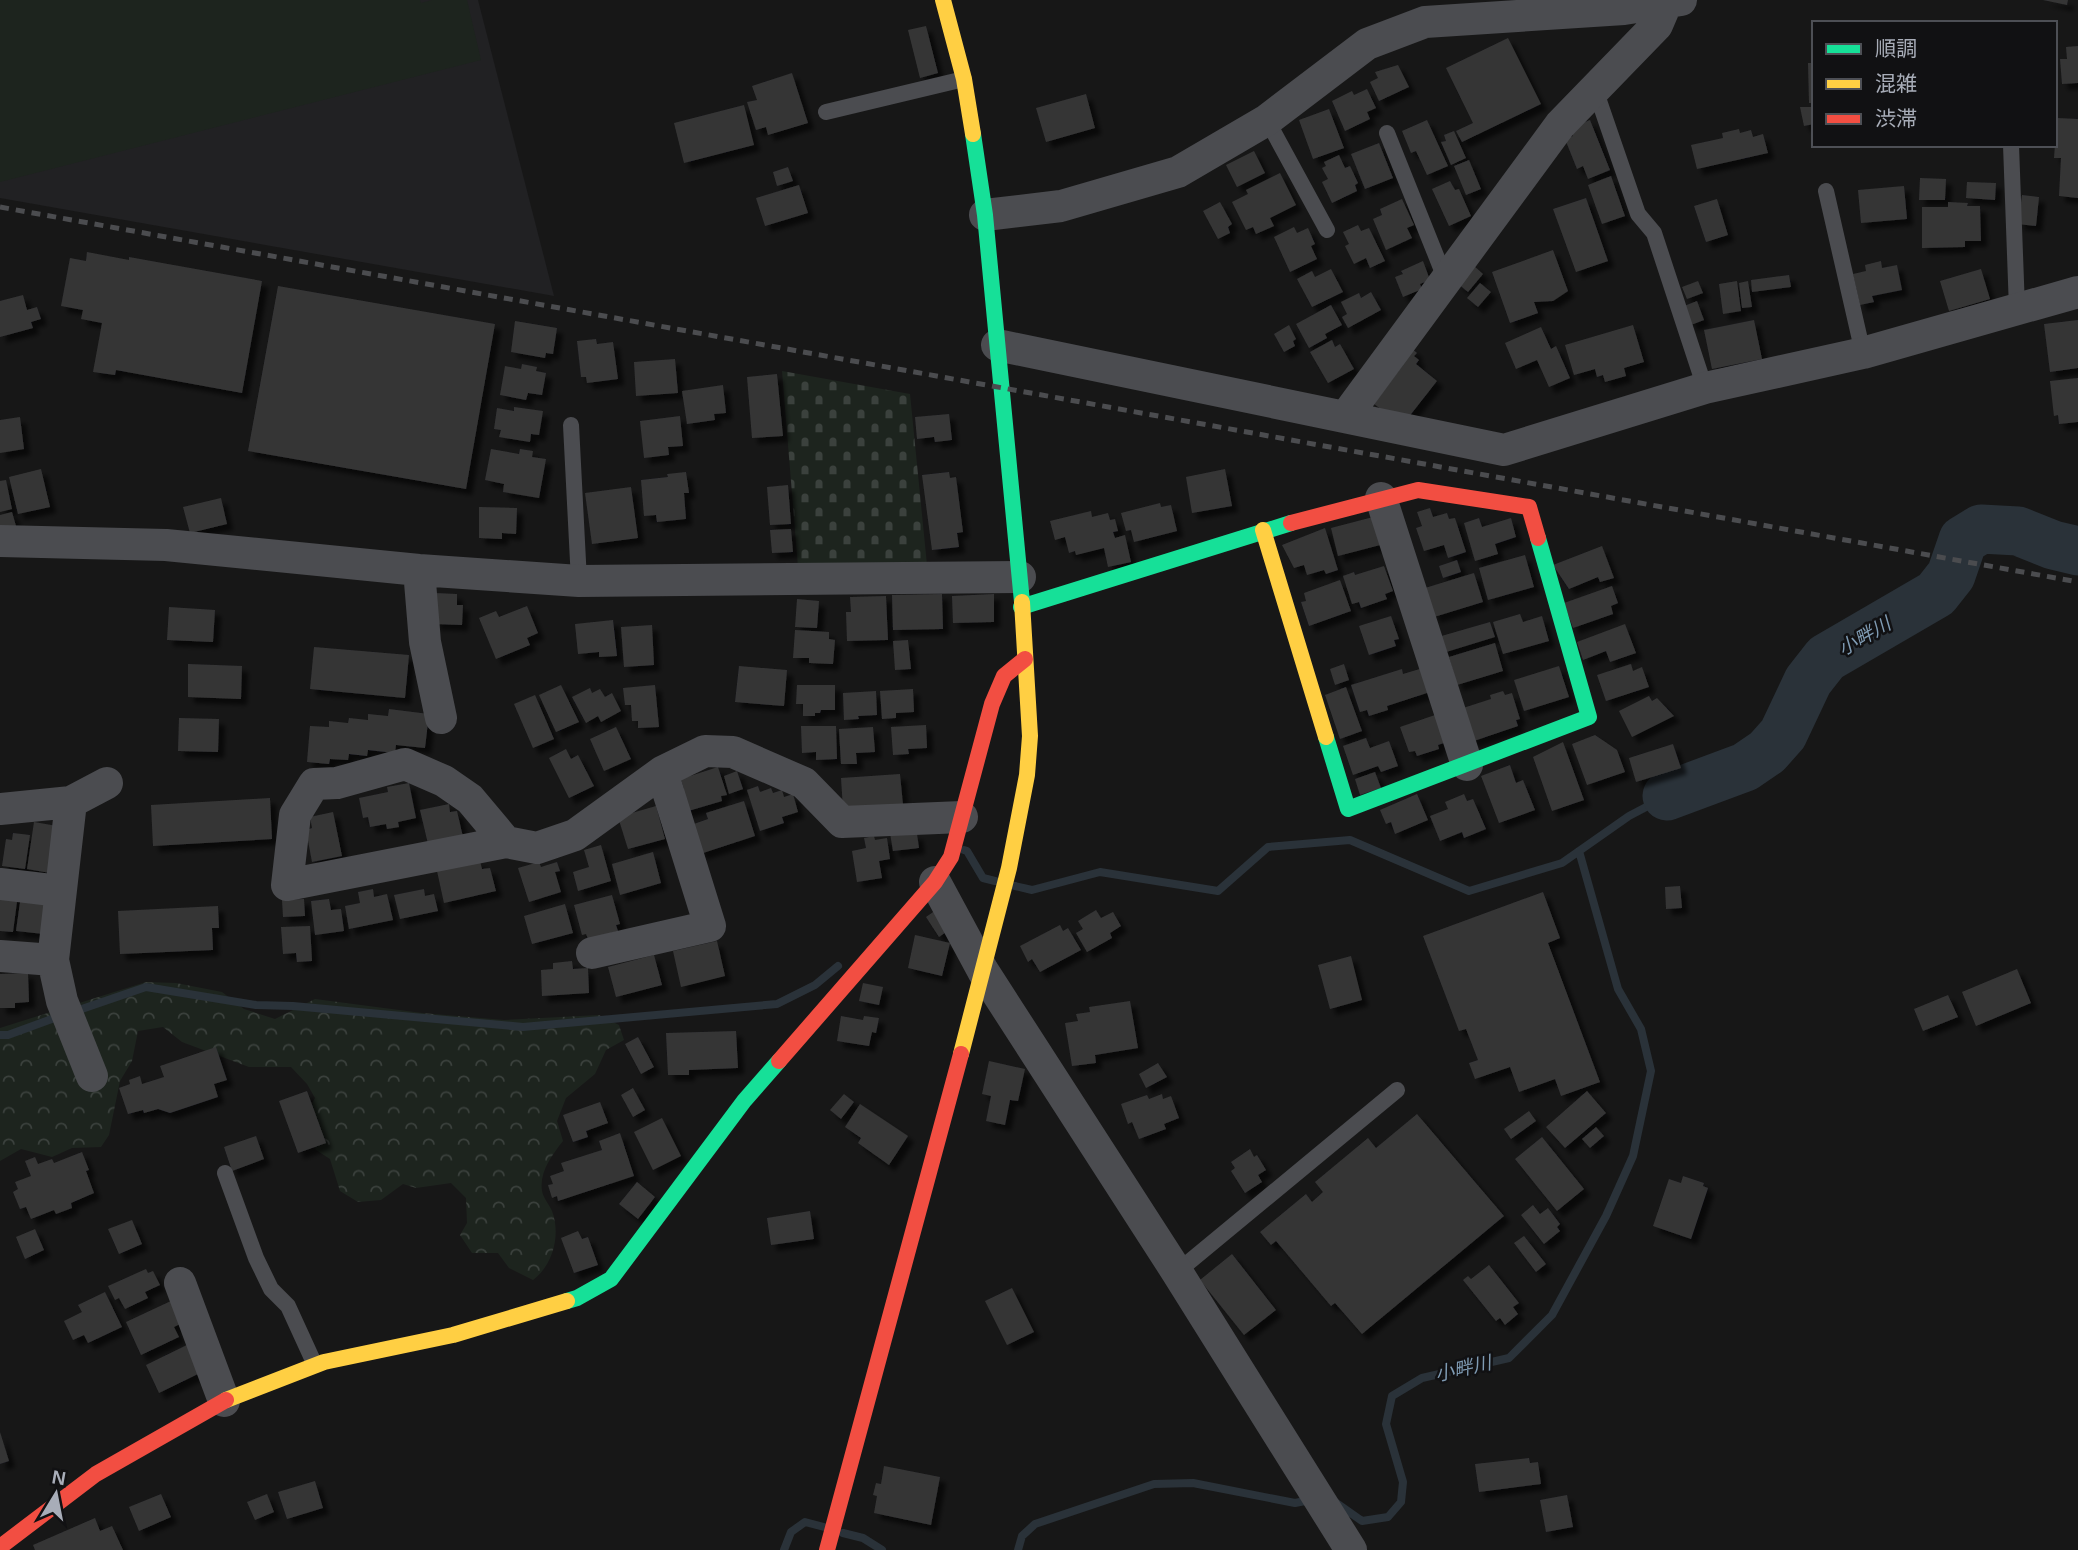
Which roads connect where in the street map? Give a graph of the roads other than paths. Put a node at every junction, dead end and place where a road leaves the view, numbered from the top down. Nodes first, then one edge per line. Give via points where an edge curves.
1 (943, 0) edge
2 (1674, 2) edge
3 (964, 79) junction
4 (1595, 89) junction
5 (826, 112) dead end
6 (1267, 120) junction
7 (1387, 133) dead end
8 (2011, 147) edge
9 (1826, 191) dead end
10 (985, 215) junction
11 (1326, 230) dead end
12 (1445, 278) junction
13 (2078, 292) edge
14 (2017, 309) junction
15 (997, 345) junction
16 (1863, 354) junction
17 (1705, 388) junction
18 (1346, 416) junction
19 (571, 425) dead end
20 (1381, 498) junction
21 (1263, 530) junction
22 (0, 541) edge
23 (419, 570) junction
24 (579, 582) junction
25 (1020, 592) junction
26 (1025, 659) junction
27 (441, 718) dead end
28 (1467, 765) junction
29 (662, 772) junction
30 (107, 783) dead end
31 (71, 802) junction
32 (0, 809) edge
33 (959, 828) junction
34 (506, 842) junction
35 (943, 869) junction
36 (0, 884) edge
37 (60, 891) junction
38 (592, 953) dead end
39 (0, 956) edge
40 (53, 960) junction
41 (983, 971) junction
42 (92, 1076) dead end
43 (1397, 1090) dead end
44 (225, 1172) dead end
45 (1177, 1272) junction
46 (180, 1283) dead end
47 (315, 1365) junction
48 (224, 1401) junction
49 (0, 1547) edge
50 (827, 1550) edge
51 (1351, 1550) edge

1 - 3 street
2 - 4 street
2 - 6 street via 1425,22 1367,44
3 - 5 lane
3 - 10 street
4 - 12 street via 1560,125
4 - 17 lane via 1638,214 1654,233
6 - 10 street via 1178,172 1061,205
6 - 11 lane
7 - 12 lane
8 - 14 lane
9 - 16 lane
10 - 15 street
12 - 18 street
13 - 14 street
14 - 16 street
15 - 18 street
15 - 25 street
16 - 17 street
17 - 18 street via 1504,450
19 - 24 lane
20 - 21 street
20 - 28 street
20 - 28 street via 1418,491 1529,507 1589,718
21 - 25 street
21 - 28 street via 1348,809
22 - 23 street via 166,545
23 - 24 street
23 - 27 street via 425,642
24 - 25 street
25 - 26 street
26 - 33 street via 1004,676 992,704
26 - 41 street via 1030,736 1027,775
29 - 33 street via 705,751 733,752 804,783 842,822
29 - 34 street via 575,835 537,848
29 - 38 street via 710,926
30 - 31 street
31 - 32 street
31 - 37 street
33 - 35 street
34 - 34 street via 301,882 287,885 295,816 314,784 337,783 405,764 444,781 470,799
35 - 41 street
35 - 47 street via 744,1101 611,1279 577,1298 453,1335
36 - 37 street
37 - 40 street
39 - 40 street
40 - 42 street via 62,1001
41 - 45 street
41 - 50 street
43 - 45 lane
44 - 47 lane via 256,1258 271,1289 288,1306
45 - 51 street
46 - 48 street
47 - 48 street
48 - 49 street via 96,1474

